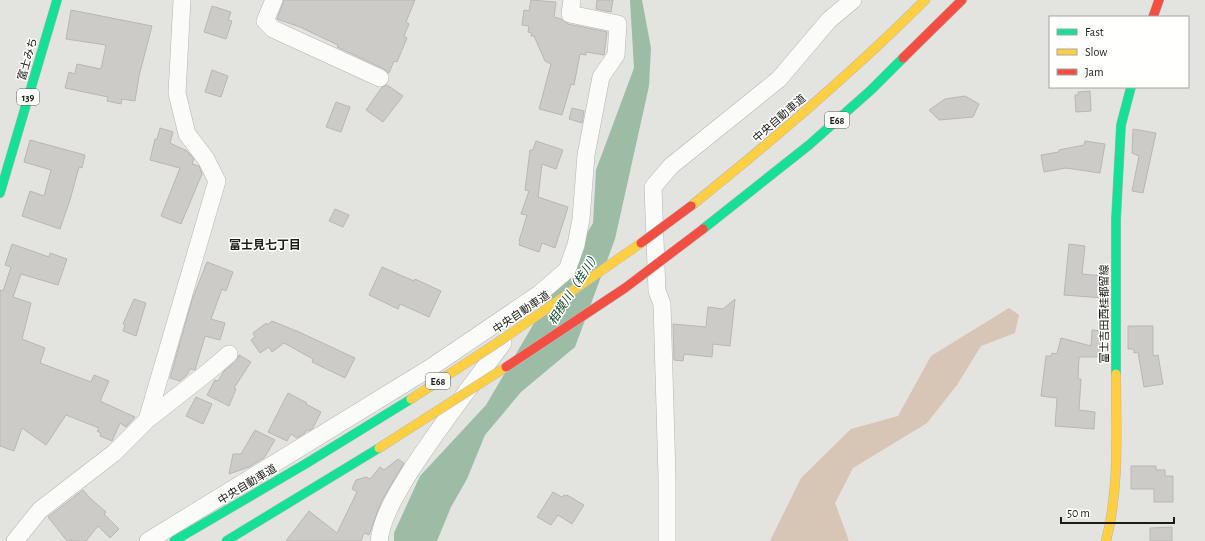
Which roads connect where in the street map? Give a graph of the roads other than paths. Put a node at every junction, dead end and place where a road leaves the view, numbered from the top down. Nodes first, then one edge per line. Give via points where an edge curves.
1 (57, 0) edge
2 (182, 0) edge
3 (274, 0) edge
4 (572, 0) edge
5 (853, 0) edge
6 (925, 0) edge
7 (962, 0) edge
8 (1159, 0) edge
9 (1153, 16) edge
10 (380, 78) dead end
11 (1131, 88) edge
12 (0, 193) edge
13 (539, 294) junction
14 (229, 354) dead end
15 (147, 420) junction
16 (15, 541) edge
17 (148, 541) edge
18 (174, 541) edge
19 (226, 541) edge
20 (379, 541) edge
21 (667, 541) edge
22 (1106, 541) edge

1 - 12 main road, 富士みち / 139
2 - 15 street via 177,93 187,134 206,159 217,180
3 - 10 street via 265,21 273,29
4 - 13 street via 570,14 618,24 616,55 601,77 586,155 581,219 576,245 567,270
5 - 21 street via 829,20 779,79 671,166 653,187 657,291 662,304
6 - 18 main road, 中央自動車道 / E68, bridge via 857,66 781,133 636,248 508,336 410,399
7 - 19 main road, E68, bridge via 871,90 809,145 703,230 625,288 448,405
8 - 9 main road
11 - 22 main road, 富士吉田西桂都留線 via 1121,125 1120,140 1116,219 1115,490 1112,521
13 - 17 street via 430,368
13 - 20 street via 424,450 394,498 380,530
14 - 15 street
15 - 16 street via 114,453 40,510

